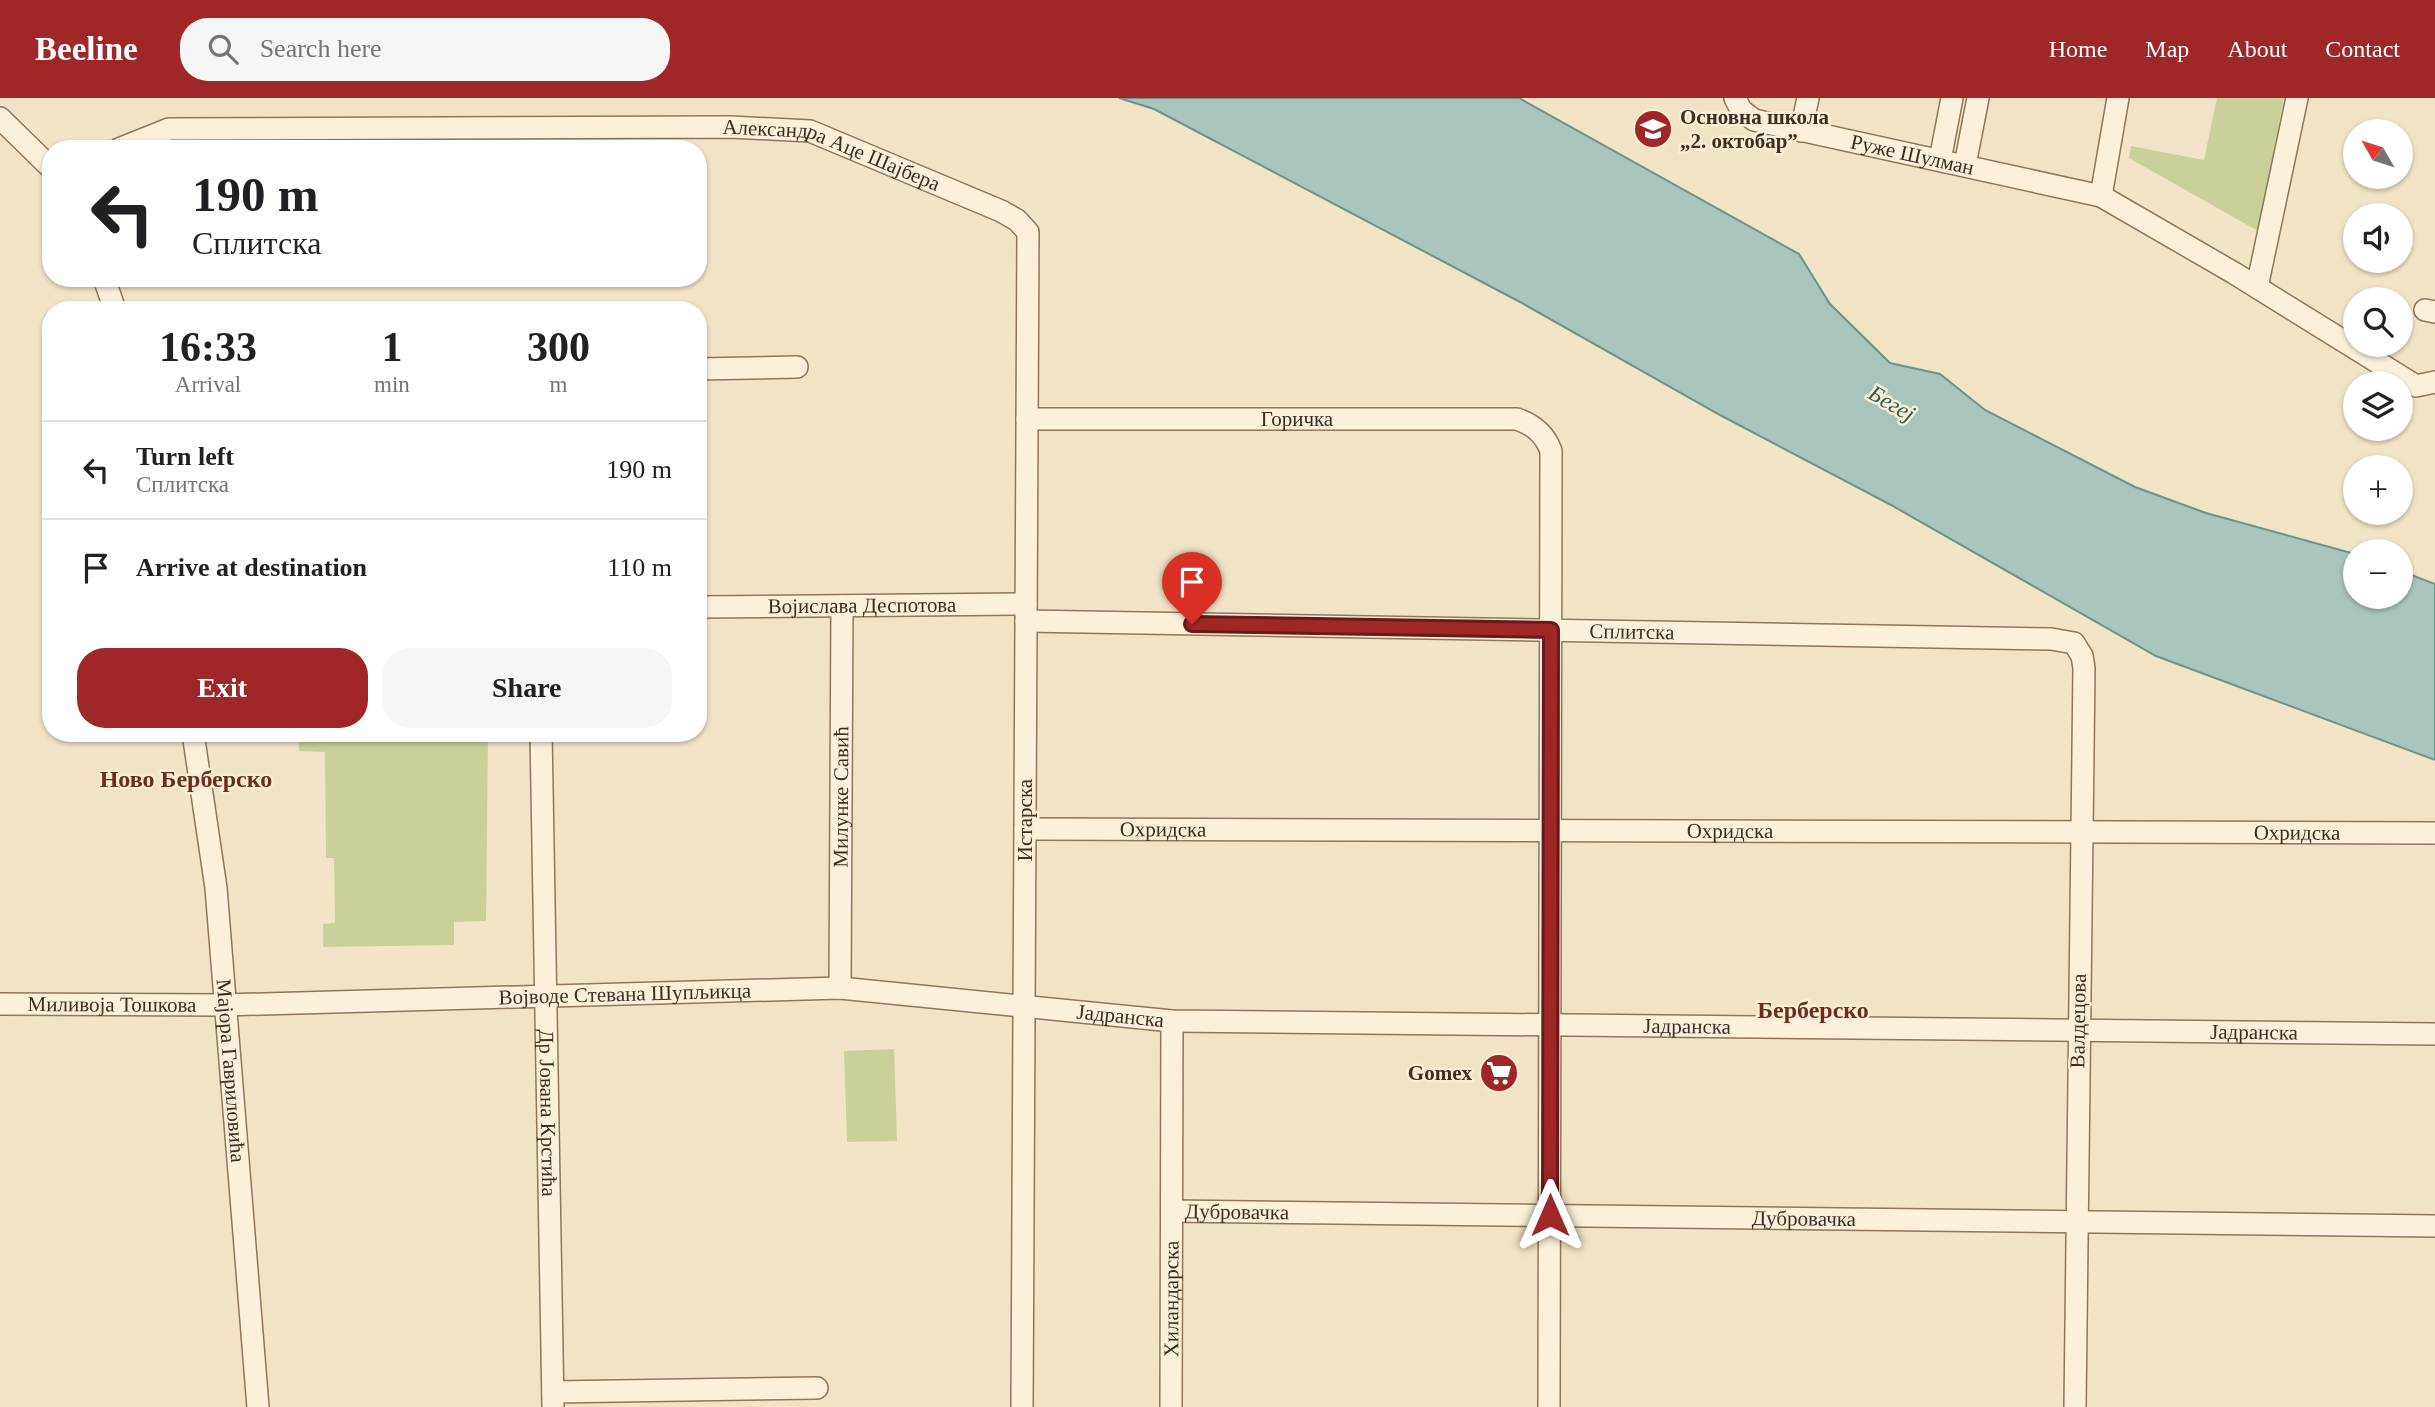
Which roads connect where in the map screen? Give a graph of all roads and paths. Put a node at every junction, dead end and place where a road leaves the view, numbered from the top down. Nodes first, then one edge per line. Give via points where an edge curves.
1 (1735, 98) edge
2 (1808, 98) edge
3 (1952, 98) edge
4 (1978, 98) edge
5 (2118, 98) edge
6 (2297, 98) edge
7 (0, 118) edge
8 (1801, 131) junction
9 (142, 140) edge
10 (42, 159) edge
11 (1940, 160) junction
12 (1965, 165) junction
13 (2101, 196) junction
14 (1028, 232) joint
15 (2257, 287) junction
16 (797, 367) dead end
17 (707, 369) edge
18 (2435, 382) edge
19 (1027, 419) junction
20 (842, 606) junction
21 (707, 607) edge
22 (1026, 612) junction
23 (1551, 630) junction
24 (2069, 640) joint
25 (194, 742) edge
26 (541, 742) edge
27 (2081, 829) junction
28 (1025, 830) junction
29 (1550, 830) junction
30 (2435, 832) edge
31 (840, 988) junction
32 (545, 996) junction
33 (0, 1004) edge
34 (224, 1005) junction
35 (1024, 1008) junction
36 (1172, 1021) junction
37 (1550, 1025) junction
38 (2077, 1030) junction
39 (2435, 1034) edge
40 (1172, 1211) junction
41 (1550, 1215) junction
42 (2076, 1222) junction
43 (2435, 1226) edge
44 (817, 1388) dead end
45 (553, 1400) edge
46 (258, 1407) edge
47 (1022, 1407) edge
48 (1171, 1407) edge
49 (1549, 1407) edge
50 (2075, 1407) edge

1 - 8 street, Руже Шулман via 1754,120
2 - 8 street
3 - 11 street
4 - 12 street
5 - 13 street
6 - 15 street
7 - 10 street
8 - 11 street, Руже Шулман
9 - 14 street, Александра Аце Шајбера via 169,129 730,127 810,131 1001,211
11 - 12 street, Руже Шулман
12 - 13 street, Руже Шулман
13 - 15 street, Руже Шулман
14 - 19 street, Истарска
15 - 18 street, Руже Шулман via 2416,386
16 - 17 street
19 - 22 street, Истарска
19 - 23 street, Горичка via 1517,419 1528,423 1544,436 1551,451
20 - 21 street, Војислава Деспотова
20 - 22 street, Војислава Деспотова
20 - 31 street, Милунке Савић
22 - 23 street, Сплитска
22 - 28 street, Истарска
23 - 24 street, Сплитска
23 - 29 street
24 - 27 street, Валдецова via 2079,648 2084,668
25 - 34 street, Мајора Гавриловића via 216,888
26 - 32 street, Др Јована Крстића
27 - 29 street, Охридска
27 - 30 street, Охридска
27 - 38 street, Валдецова
28 - 29 street, Охридска
28 - 35 street, Истарска
29 - 37 street
31 - 32 street, Војводе Стевана Шупљикца
31 - 35 street, Војводе Стевана Шупљикца
32 - 34 street, Војводе Стевана Шупљикца
32 - 45 street, Др Јована Крстића
33 - 34 street, Миливоја Тошкова
34 - 46 street, Мајора Гавриловића
35 - 36 street, Јадранска
35 - 47 street, Истарска
36 - 37 street, Јадранска
36 - 40 street, Хиландарска
37 - 38 street, Јадранска
37 - 41 street
38 - 39 street, Јадранска
38 - 42 street, Валдецова
40 - 41 street, Дубровачка
40 - 48 street, Хиландарска
41 - 42 street, Дубровачка
41 - 49 street
42 - 43 street, Дубровачка
42 - 50 street, Валдецова
44 - 45 street

